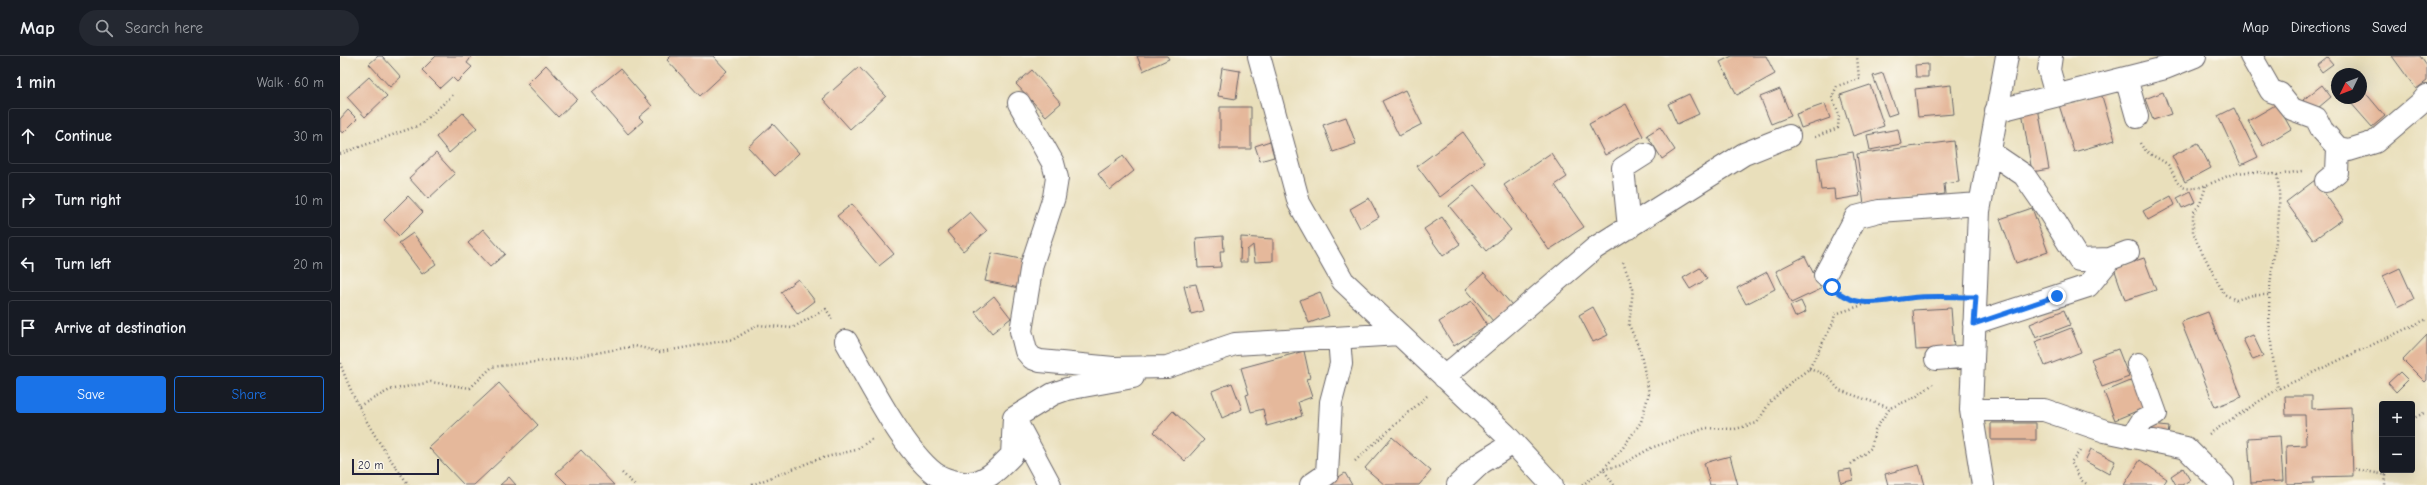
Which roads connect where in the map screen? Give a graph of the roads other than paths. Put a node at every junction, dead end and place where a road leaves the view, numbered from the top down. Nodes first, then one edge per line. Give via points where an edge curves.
1 (1259, 56) edge
2 (2051, 56) edge
3 (2195, 56) edge
4 (2251, 56) edge
5 (2000, 58) edge
6 (2126, 78) junction
7 (2056, 94) junction
8 (2427, 96) edge
9 (1020, 103) dead end
10 (1996, 111) junction
11 (2137, 117) road end
12 (1789, 136) road end
13 (2338, 148) junction
14 (1990, 152) junction
15 (1645, 154) dead end
16 (2326, 181) dead end
17 (1980, 204) junction
18 (1624, 231) junction
19 (1826, 275) road end
20 (1974, 324) junction
21 (1400, 334) junction
22 (1339, 338) junction
23 (846, 341) road end
24 (1235, 344) junction
25 (1973, 356) junction
26 (1936, 359) road end
27 (2138, 364) dead end
28 (1444, 377) junction
29 (1971, 410) junction
30 (1014, 418) junction
31 (2132, 437) junction
32 (1514, 443) junction
33 (1319, 480) edge
34 (969, 484) edge
35 (1050, 485) edge
36 (1458, 485) edge
37 (1552, 485) edge
38 (1983, 485) edge
39 (2223, 485) edge

1 - 21 street via 1299,204 1343,281
2 - 7 street via 2049,70
3 - 6 street via 2165,68
4 - 13 street via 2271,91 2280,94 2292,109 2316,118 2322,130
5 - 10 street
6 - 7 street
6 - 11 street
7 - 10 street
8 - 13 street via 2421,104 2375,142 2349,150
9 - 24 street via 1053,163 1057,178 1054,197 1032,264 1021,331 1026,351 1032,358 1113,368 1167,367
10 - 14 street
12 - 18 street via 1744,154
13 - 16 street via 2337,172
14 - 17 street
14 - 20 street via 2024,175 2078,260 2119,255 2088,286
15 - 18 street via 1623,168
17 - 19 street via 1879,211 1856,217
17 - 20 street
18 - 28 street via 1595,248
20 - 25 street
21 - 22 street
21 - 28 street
22 - 24 street
22 - 33 street via 1341,364 1331,402
23 - 34 street via 919,459 935,474
24 - 30 street via 1173,369 1067,389 1046,398
25 - 26 street
25 - 29 street
27 - 31 street via 2156,414 2142,421
28 - 32 street
29 - 31 street via 2044,410 2090,427
29 - 38 street
30 - 34 street via 1012,456 986,478
30 - 35 street
31 - 39 street via 2186,448
32 - 36 street via 1481,464
32 - 37 street

